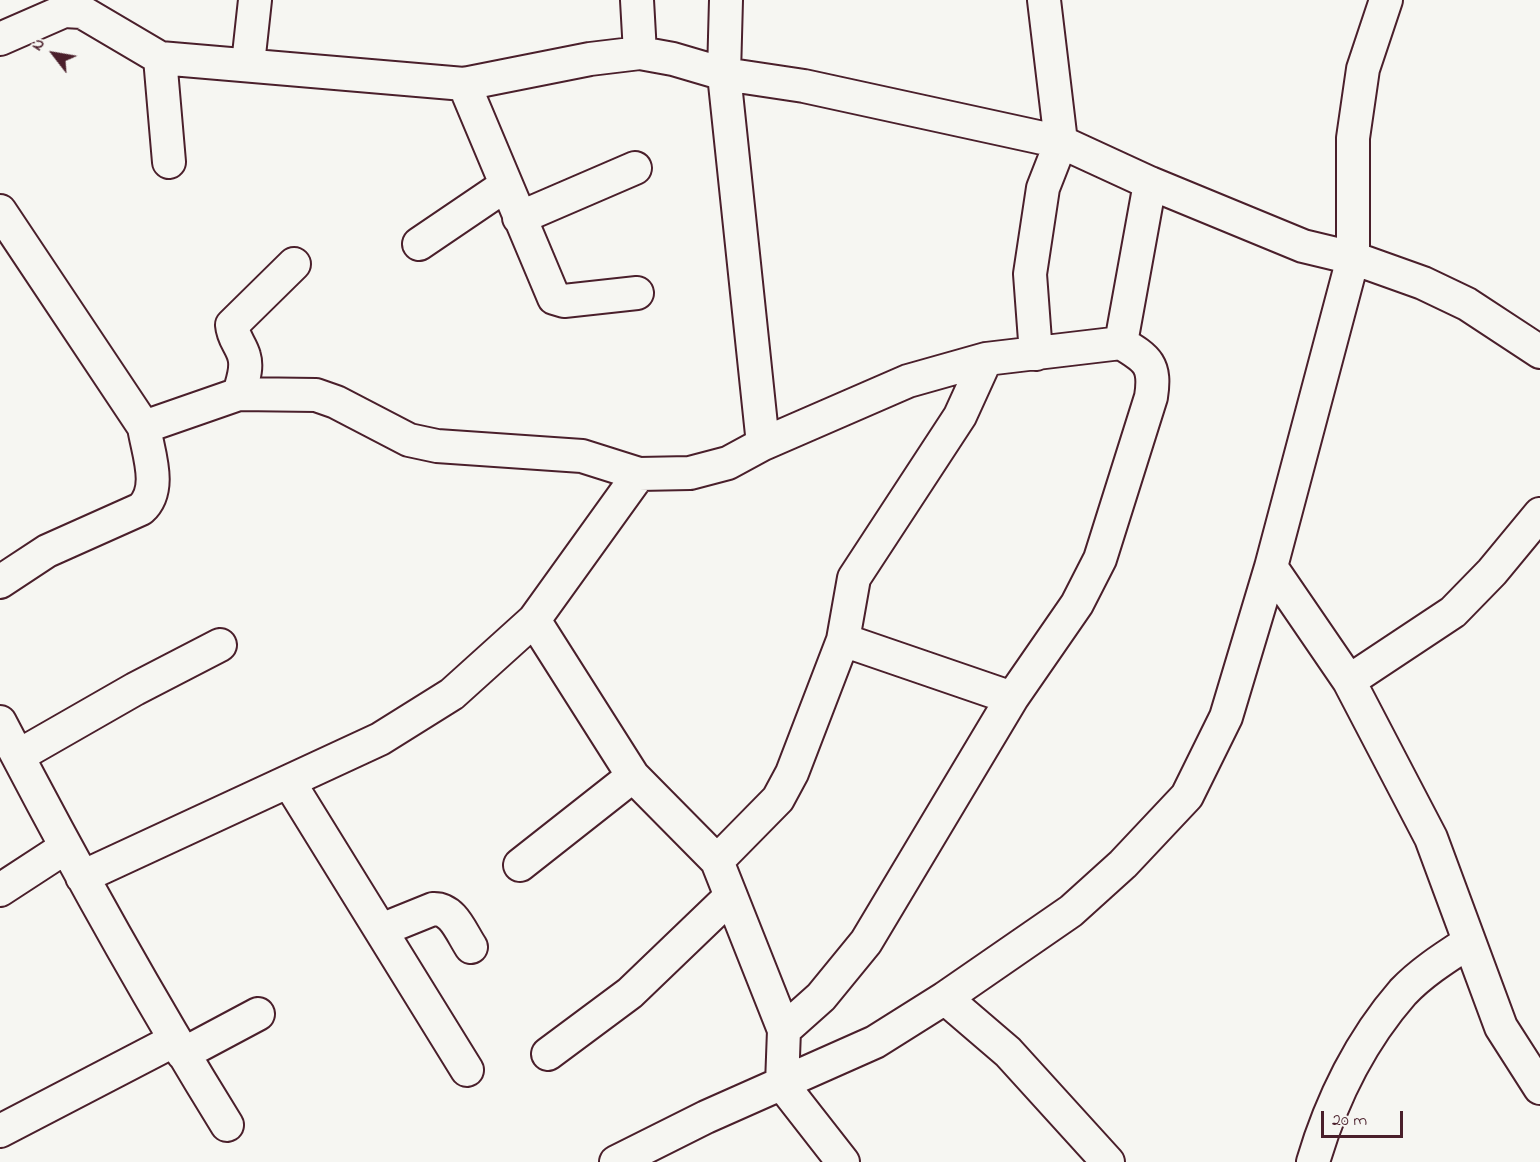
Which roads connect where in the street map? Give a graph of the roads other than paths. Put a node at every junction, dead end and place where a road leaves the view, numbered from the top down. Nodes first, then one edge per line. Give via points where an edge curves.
1 (255, 0) edge
2 (637, 0) edge
3 (726, 0) edge
4 (1044, 0) edge
5 (1386, 0) edge
6 (85, 6) edge
7 (0, 39) edge
8 (639, 53) junction
9 (160, 58) junction
10 (248, 64) junction
11 (724, 74) junction
12 (464, 84) junction
13 (1061, 142) junction
14 (169, 162) dead end
15 (635, 168) dead end
16 (1150, 183) junction
17 (506, 185) junction
18 (0, 211) edge
19 (519, 218) junction
20 (419, 244) dead end
21 (1353, 258) junction
22 (294, 264) dead end
23 (638, 293) dead end
24 (1535, 336) edge
25 (1121, 344) junction
26 (1036, 354) junction
27 (986, 359) junction
28 (239, 394) junction
29 (144, 426) junction
30 (763, 444) junction
31 (639, 474) junction
32 (1540, 514) edge
33 (1271, 567) junction
34 (0, 582) edge
35 (534, 620) junction
36 (843, 640) junction
37 (220, 645) dead end
38 (1349, 681) junction
39 (1012, 699) junction
40 (0, 722) edge
41 (18, 756) junction
42 (633, 776) junction
43 (289, 782) junction
44 (66, 847) junction
45 (717, 861) junction
46 (520, 865) dead end
47 (82, 877) junction
48 (0, 890) edge
49 (731, 896) junction
50 (381, 930) junction
51 (1469, 942) junction
52 (471, 947) dead end
53 (945, 998) junction
54 (258, 1014) dead end
55 (784, 1030) junction
56 (179, 1047) junction
57 (548, 1054) dead end
58 (467, 1070) dead end
59 (782, 1084) junction
60 (1540, 1088) edge
61 (227, 1125) dead end
62 (0, 1131) edge
63 (616, 1162) edge
64 (843, 1162) edge
65 (1108, 1162) edge
66 (1313, 1162) edge

1 - 10 street
2 - 8 street
3 - 11 street
4 - 13 street
5 - 21 street via 1363,69 1353,138
6 - 7 street
6 - 9 street
8 - 11 street
8 - 12 street
9 - 10 street
9 - 14 street
10 - 12 street
11 - 13 street via 804,86
11 - 30 street
12 - 17 street
13 - 16 street
13 - 26 street via 1043,188 1030,273
15 - 19 street
16 - 21 street via 1302,246
16 - 25 street
17 - 19 street
17 - 20 street
18 - 29 street
19 - 23 street via 554,298 564,301
21 - 24 street via 1423,283
21 - 33 street
22 - 28 street via 232,325 246,368
25 - 26 street
25 - 39 street via 1145,358 1154,376 1148,407 1100,559 1077,604
26 - 27 street
27 - 30 street via 908,381
27 - 36 street via 960,416 854,578
28 - 29 street
28 - 31 street via 316,395 408,440 437,446 582,456
29 - 34 street via 154,490 150,501 141,509 47,551
30 - 31 street via 728,463 690,474
31 - 35 street
32 - 38 street via 1453,612
33 - 38 street
33 - 53 street via 1226,717 1187,796 1123,864 1071,911
35 - 42 street
35 - 43 street via 452,694 380,739
36 - 39 street
36 - 45 street via 792,773 778,799
37 - 41 street
38 - 51 street via 1431,838
39 - 55 street via 866,942 821,997
40 - 41 street
41 - 44 street
42 - 45 street
42 - 46 street
43 - 47 street
43 - 50 street
44 - 47 street
44 - 48 street
45 - 49 street
47 - 56 street
49 - 55 street
49 - 57 street via 630,993
50 - 52 street via 442,909
50 - 58 street
51 - 60 street via 1501,1027
51 - 66 street via 1404,991 1377,1025 1343,1085
53 - 59 street via 875,1042
53 - 65 street via 1008,1052
54 - 56 street
55 - 59 street
56 - 61 street
56 - 62 street
59 - 63 street
59 - 64 street

